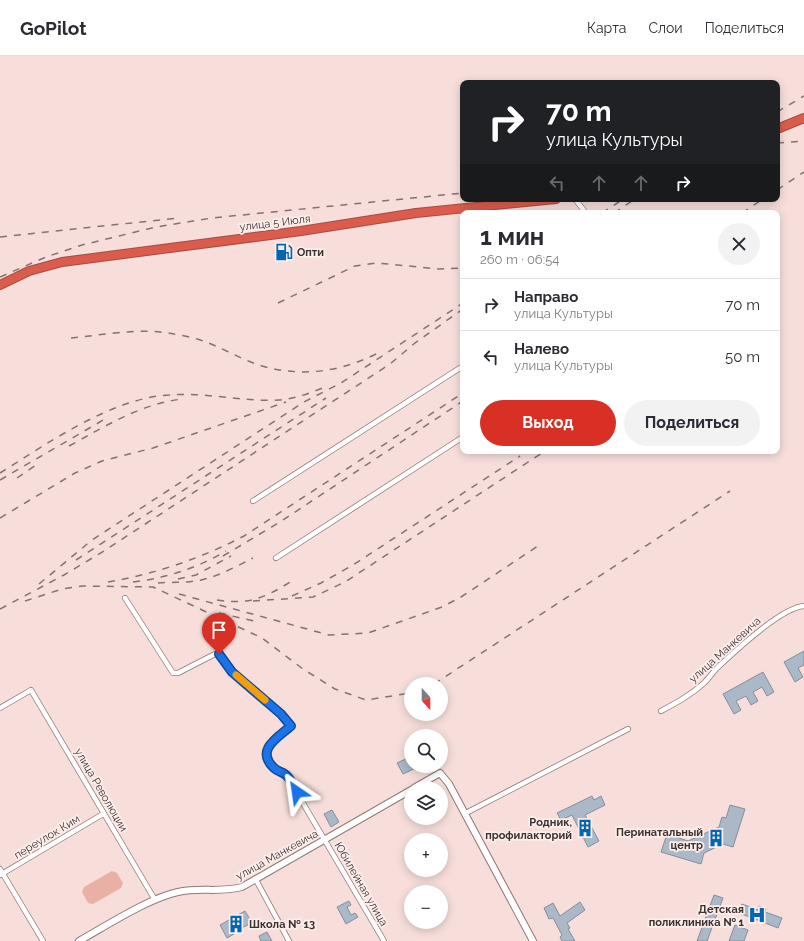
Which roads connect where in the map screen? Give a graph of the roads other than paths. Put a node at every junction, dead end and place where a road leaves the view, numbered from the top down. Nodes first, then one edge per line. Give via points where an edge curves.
1 (804, 118) edge
2 (804, 124) edge
3 (781, 127) edge
4 (526, 202) edge
5 (577, 202) edge
6 (584, 210) edge
7 (0, 285) edge
8 (460, 368) edge
9 (460, 438) edge
10 (253, 501) dead end
11 (276, 558) dead end
12 (125, 598) dead end
13 (804, 606) edge
14 (0, 708) edge
15 (661, 711) dead end
16 (628, 729) dead end
17 (426, 781) edge
18 (447, 781) edge
19 (448, 783) edge
20 (404, 794) edge
21 (103, 814) junction
22 (466, 814) junction
23 (325, 840) junction
24 (1, 872) edge
25 (256, 880) junction
26 (155, 900) junction
27 (43, 941) edge
28 (79, 941) edge
29 (289, 941) edge
30 (384, 941) edge
31 (533, 941) edge

1 - 3 highway
2 - 3 highway
4 - 7 highway, улица 5 Июля via 416,213 301,231 69,261 43,266
5 - 6 street
8 - 10 street
9 - 11 street
12 - 23 street, Юбилейная улица via 173,673 178,673 215,654 222,656 232,672 281,714 291,726 267,747 266,757 274,769 287,776
13 - 15 street, улица Манкевича via 790,609 778,616 718,668 705,683
14 - 21 street, улица Революции via 31,690
16 - 22 street
17 - 18 street via 440,773
19 - 22 street
20 - 23 street, улица Манкевича
21 - 24 street, переулок Ким
21 - 26 street, улица Революции
22 - 31 street
23 - 25 street, улица Манкевича
23 - 30 street, Юбилейная улица
24 - 27 street
25 - 26 street, улица Манкевича via 228,891 178,892
25 - 29 street
26 - 28 street, улица Манкевича

